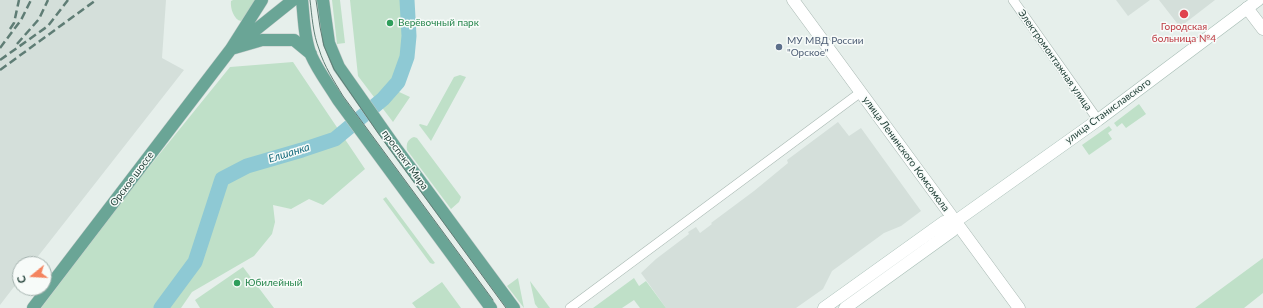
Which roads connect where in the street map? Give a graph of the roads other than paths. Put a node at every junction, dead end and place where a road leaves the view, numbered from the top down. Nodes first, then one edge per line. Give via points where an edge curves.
1 (262, 0) edge
2 (293, 0) edge
3 (302, 0) edge
4 (323, 0) edge
5 (793, 0) edge
6 (1013, 0) edge
7 (1258, 0) edge
8 (1247, 8) junction
9 (1263, 29) edge
10 (231, 49) junction
11 (311, 54) junction
12 (861, 92) junction
13 (1098, 120) junction
14 (956, 221) junction
15 (33, 308) edge
16 (491, 308) edge
17 (514, 308) edge
18 (570, 308) edge
19 (824, 308) edge
20 (845, 308) edge
21 (1019, 308) edge

1 - 10 main road
2 - 10 main road
3 - 11 main road, проспект Мира
4 - 17 main road, проспект Мира via 329,43 339,67
5 - 12 main road, улица Ленинского Комсомола
6 - 13 street, Электромонтажная улица
7 - 8 main road, улица Станиславского
8 - 9 main road
8 - 13 main road, улица Станиславского
10 - 11 main road via 262,40 294,40
10 - 15 main road, Орское шоссе
11 - 16 main road, проспект Мира via 338,100
12 - 14 main road, улица Ленинского Комсомола
12 - 18 street
13 - 14 main road, улица Станиславского
14 - 19 main road, улица Станиславского via 944,222
14 - 20 main road, улица Станиславского via 952,232
14 - 21 main road, улица Ленинского Комсомола

